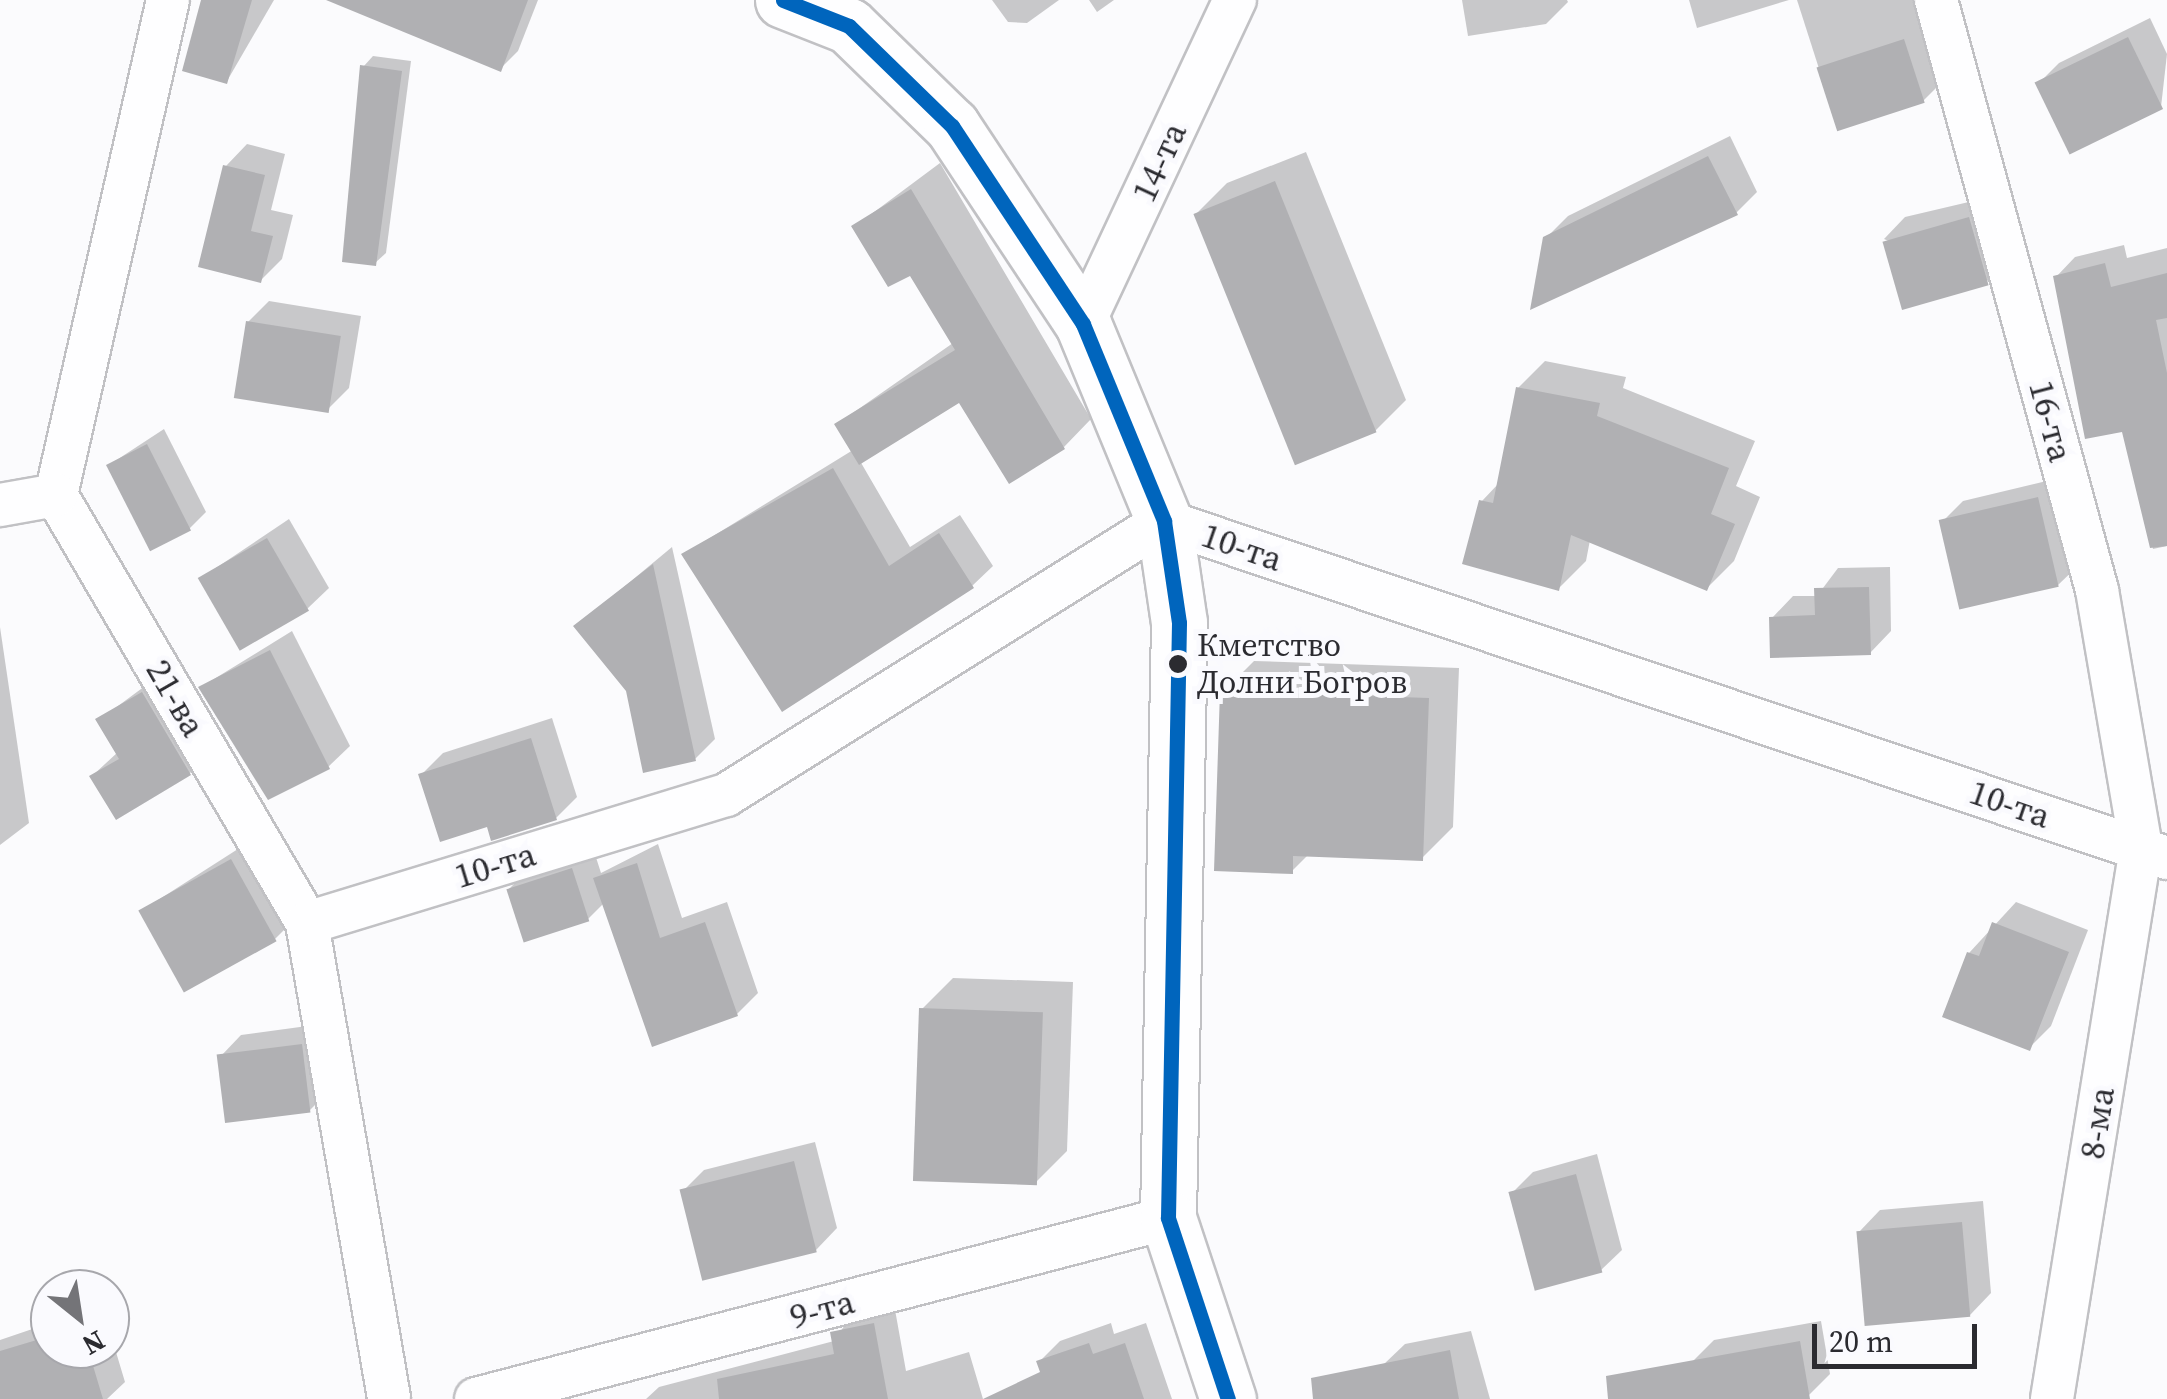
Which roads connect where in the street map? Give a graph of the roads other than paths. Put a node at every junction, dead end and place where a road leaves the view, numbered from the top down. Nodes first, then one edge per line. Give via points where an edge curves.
1 (168, 0) edge
2 (783, 0) edge
3 (1235, 0) edge
4 (1936, 0) edge
5 (855, 13) edge
6 (1083, 324) junction
7 (56, 495) junction
8 (0, 505) edge
9 (1164, 521) junction
10 (2154, 853) edge
11 (307, 923) junction
12 (1168, 1218) junction
13 (389, 1399) edge
14 (476, 1399) edge
15 (1228, 1399) edge
16 (2052, 1399) edge

1 - 7 street
2 - 5 street
3 - 6 street, 14-та
4 - 10 street, 16-та via 2098,590
5 - 6 street via 952,126
6 - 9 street
7 - 8 street
7 - 11 street, 21-ва
9 - 10 street, 10-та
9 - 11 street, 10-та via 726,795
9 - 12 street via 1180,623
10 - 16 street, 8-ма
11 - 13 street, 21-ва
12 - 14 street, 9-та
12 - 15 street

